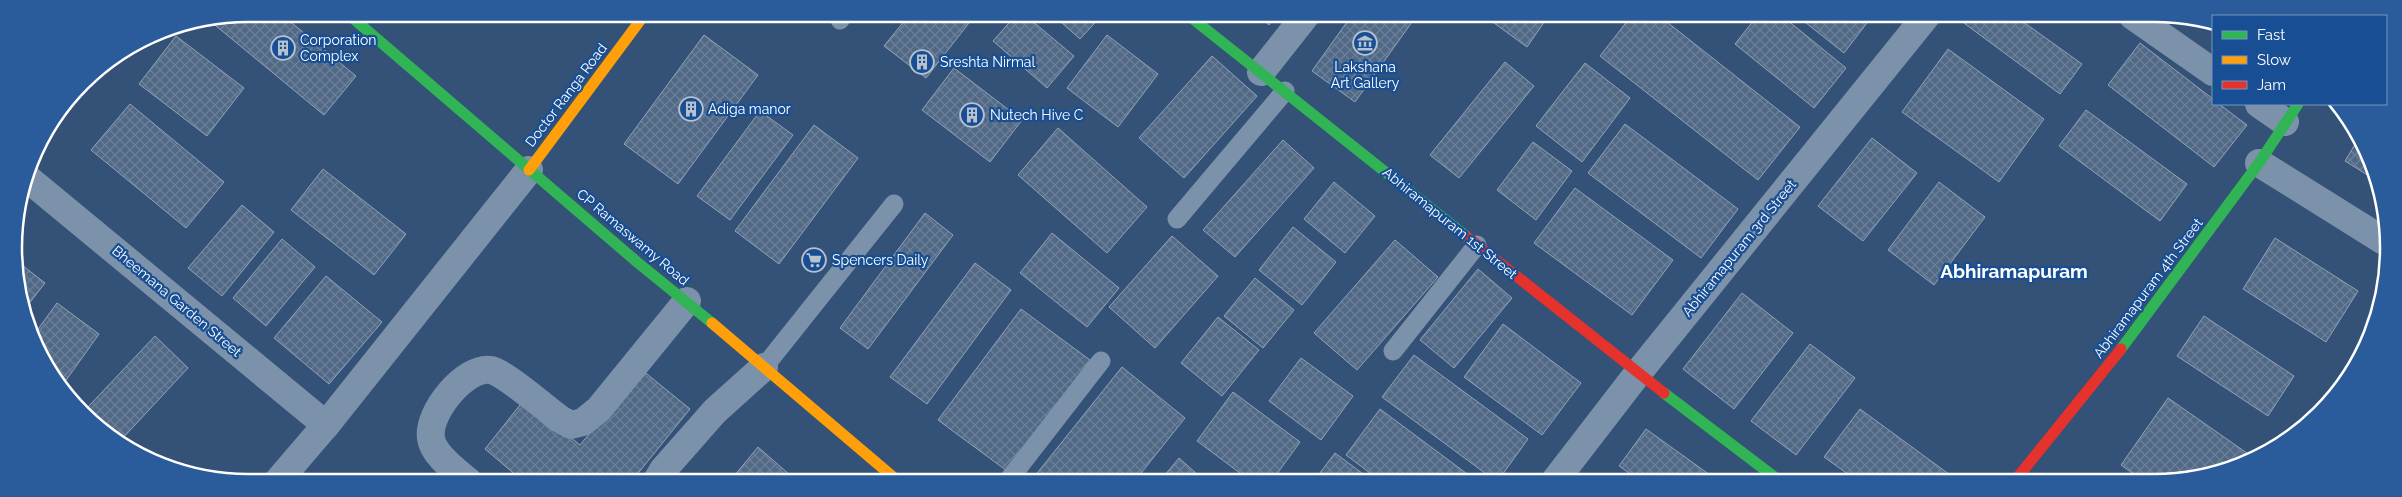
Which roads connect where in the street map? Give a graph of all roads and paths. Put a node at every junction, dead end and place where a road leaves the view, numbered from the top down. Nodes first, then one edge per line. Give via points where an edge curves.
1 (357, 22) edge
2 (639, 22) edge
3 (1197, 22) edge
4 (1301, 22) edge
5 (1922, 22) edge
6 (2142, 22) edge
7 (2212, 71) edge
8 (1262, 72) junction
9 (1285, 91) junction
10 (2263, 105) edge
11 (2292, 113) edge
12 (2260, 163) junction
13 (529, 170) junction
14 (32, 182) edge
15 (894, 204) dead end
16 (1177, 219) dead end
17 (2379, 238) edge
18 (1477, 245) junction
19 (687, 301) junction
20 (1393, 351) dead end
21 (1101, 361) dead end
22 (764, 367) junction
23 (1638, 373) junction
24 (326, 425) junction
25 (284, 474) edge
26 (460, 474) edge
27 (661, 474) edge
28 (890, 474) edge
29 (1013, 474) edge
30 (1560, 474) edge
31 (1771, 474) edge
32 (2021, 474) edge

1 - 13 street, CP Ramaswamy Road
2 - 13 street, Doctor Ranga Road
3 - 8 street, Abhiramapuram 1st Street
4 - 8 street
5 - 23 street, Abhiramapuram 3rd Street
6 - 7 street
8 - 9 street, Abhiramapuram 1st Street
9 - 16 lane
9 - 18 street, Abhiramapuram 1st Street
10 - 11 street
11 - 12 street, Abhiramapuram 4th Street
12 - 17 street
12 - 32 street, Abhiramapuram 4th Street via 2101,376
13 - 19 street, CP Ramaswamy Road
13 - 24 street
14 - 24 street, Bheemana Garden Street
15 - 22 lane
18 - 20 lane
18 - 23 street, Abhiramapuram 1st Street
19 - 22 street, CP Ramaswamy Road
19 - 26 street via 599,409 582,422 570,425 560,420 492,370 477,371 456,387 437,409 431,423 431,438 434,447
21 - 29 lane
22 - 27 street via 715,411
22 - 28 street, CP Ramaswamy Road
23 - 30 street, Abhiramapuram 3rd Street
23 - 31 street, Abhiramapuram 1st Street
24 - 25 street

